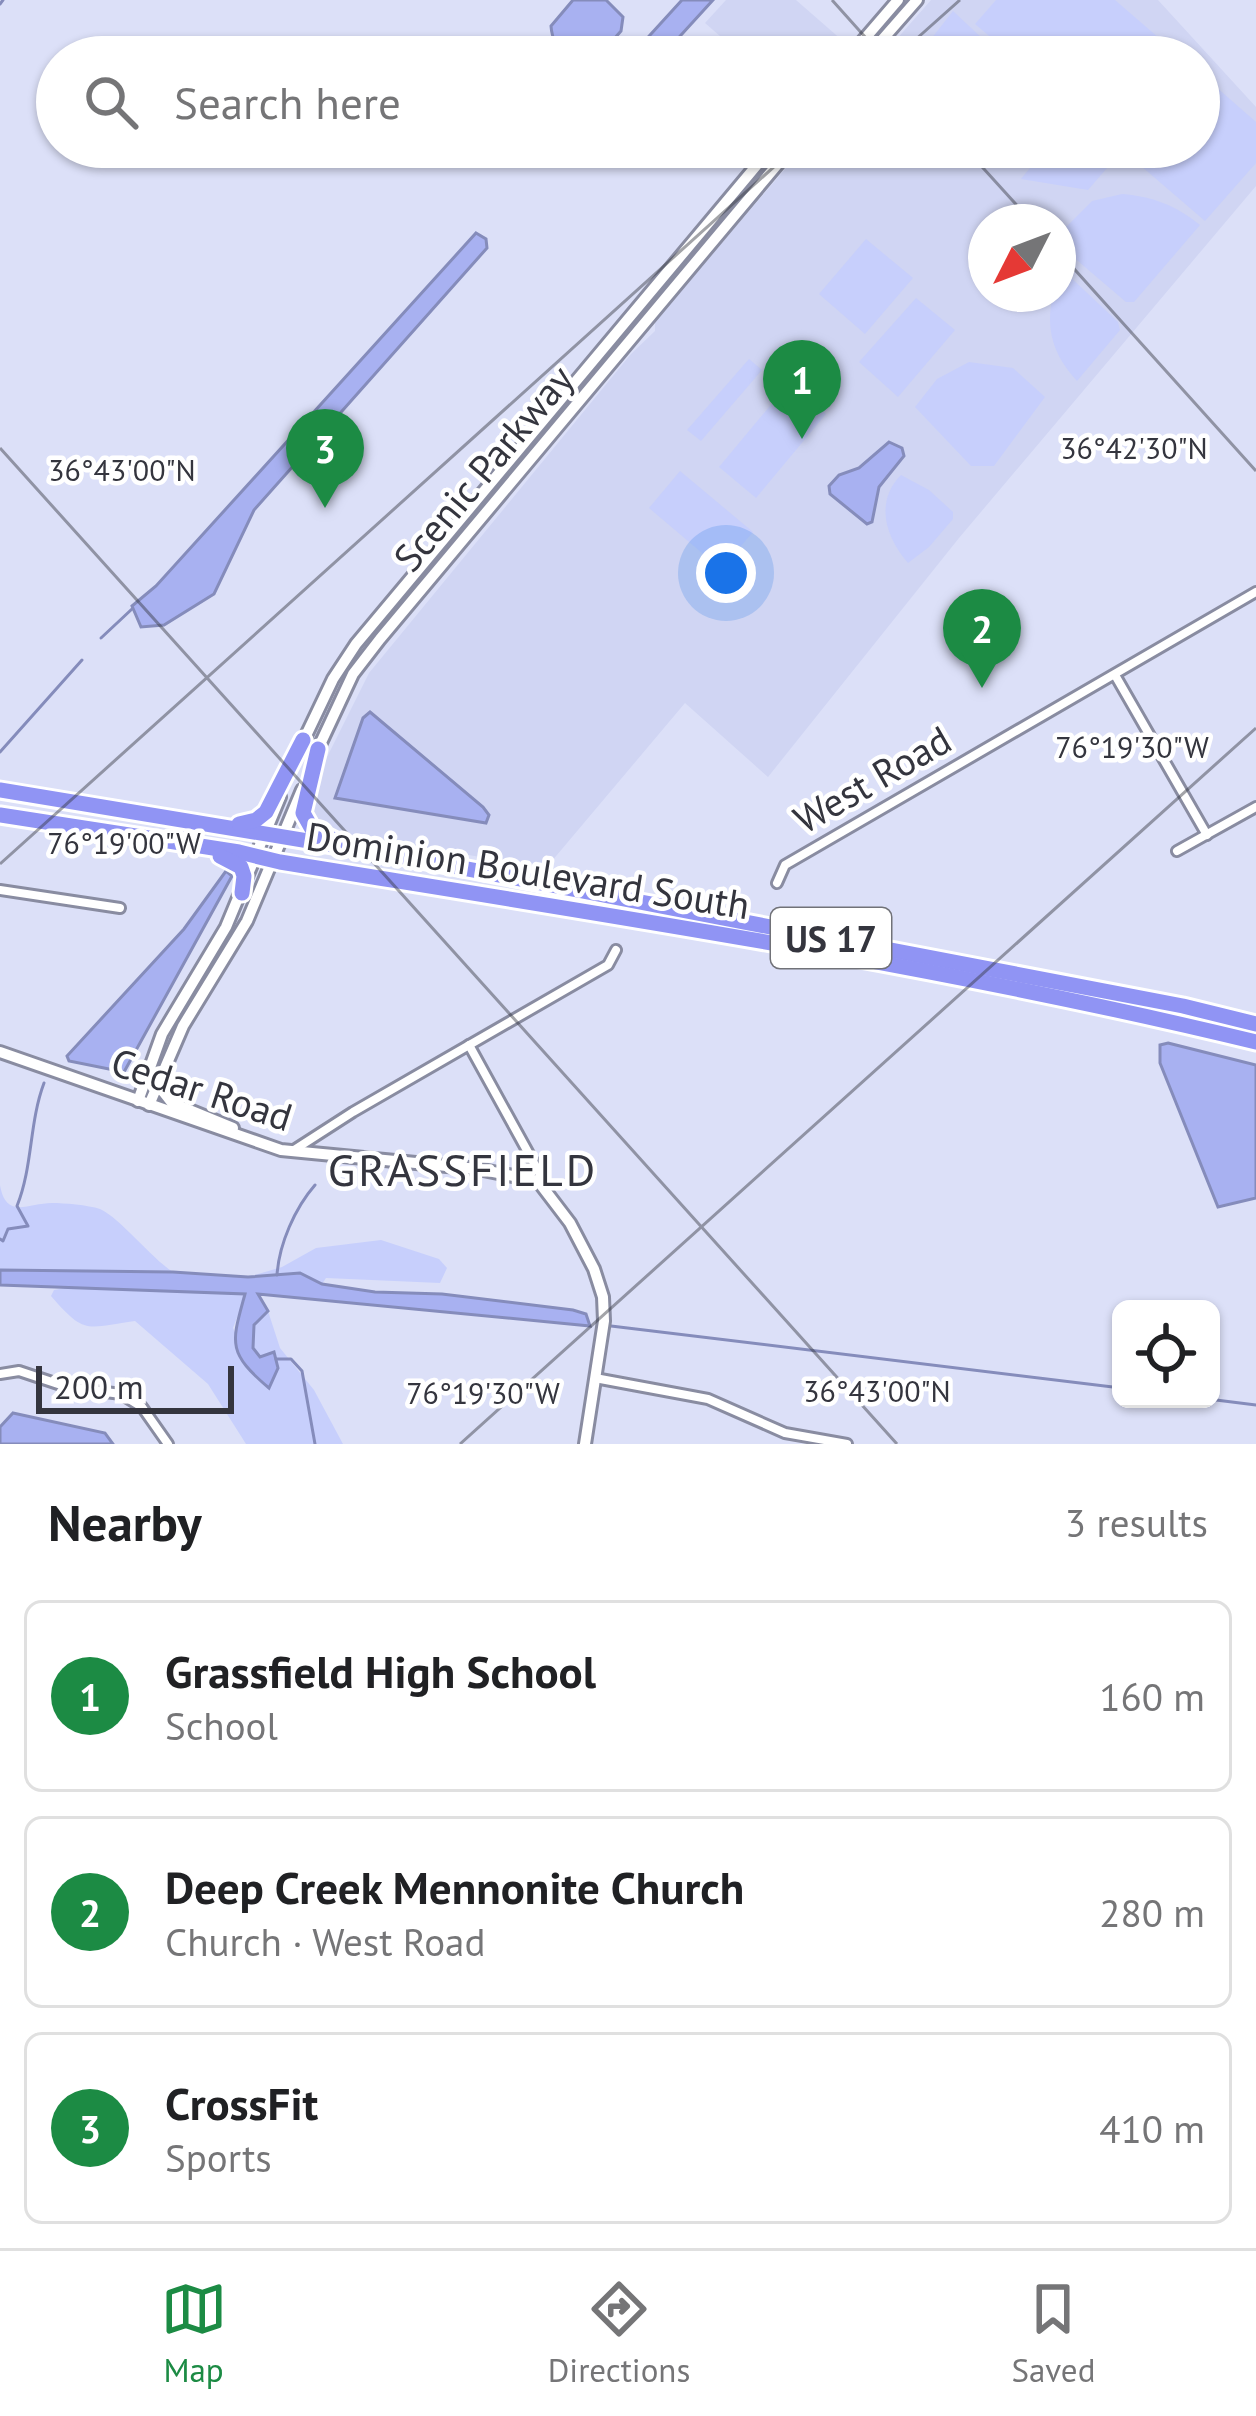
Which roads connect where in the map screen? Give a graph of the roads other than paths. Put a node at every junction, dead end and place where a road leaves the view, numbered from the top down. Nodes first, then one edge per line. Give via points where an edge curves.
1 (898, 0) edge
2 (917, 0) edge
3 (867, 36) edge
4 (885, 36) edge
5 (754, 168) edge
6 (775, 168) edge
7 (1256, 592) edge
8 (1115, 674) junction
9 (311, 745) junction
10 (0, 790) edge
11 (1256, 807) edge
12 (0, 815) edge
13 (201, 821) junction
14 (1207, 835) junction
15 (275, 836) junction
16 (171, 842) junction
17 (1177, 851) dead end
18 (383, 853) junction
19 (265, 858) junction
20 (777, 883) dead end
21 (548, 884) junction
22 (0, 890) edge
23 (242, 892) junction
24 (544, 905) junction
25 (119, 908) dead end
26 (616, 950) dead end
27 (1256, 1024) edge
28 (1256, 1042) edge
29 (469, 1045) junction
30 (0, 1052) edge
31 (164, 1067) junction
32 (143, 1103) junction
33 (274, 1148) junction
34 (293, 1151) junction
35 (538, 1181) junction
36 (0, 1374) edge
37 (595, 1378) junction
38 (801, 1440) edge
39 (167, 1444) edge
40 (585, 1444) edge
41 (847, 1444) edge

1 - 3 street
2 - 4 street
5 - 9 street, Scenic Parkway via 356,644 333,679
6 - 9 street, Scenic Parkway via 380,639
7 - 8 street, West Road
8 - 14 street
8 - 20 street, West Road via 785,865
9 - 13 highway via 256,820
9 - 15 street, Scenic Parkway
9 - 18 highway via 306,821 320,835
10 - 13 highway, Dominion Boulevard South / US 17
11 - 14 street
12 - 16 highway, Dominion Boulevard South / US 17
13 - 15 highway, Dominion Boulevard South / US 17
14 - 17 street
15 - 18 highway, Dominion Boulevard South / US 17
15 - 19 street, Scenic Parkway
16 - 19 highway, Dominion Boulevard South / US 17
16 - 23 highway via 233,860 244,876
18 - 21 highway, Dominion Boulevard South / US 17
19 - 23 street
19 - 24 highway, Dominion Boulevard South / US 17
19 - 31 street via 247,921
21 - 24 highway
21 - 27 highway, US 17
22 - 25 street
23 - 32 street via 162,1034
24 - 28 highway, Dominion Boulevard South / US 17 via 934,972
26 - 29 street via 608,965
29 - 34 street
29 - 35 street
30 - 32 street, Cedar Road
31 - 32 street
31 - 33 street via 167,1100
32 - 33 street, Cedar Road
33 - 34 street, Cedar Road
34 - 35 street, Cedar Road
35 - 37 street via 570,1222 600,1283
36 - 39 street via 24,1372 131,1398
37 - 38 street via 708,1399
37 - 40 street
38 - 41 street

